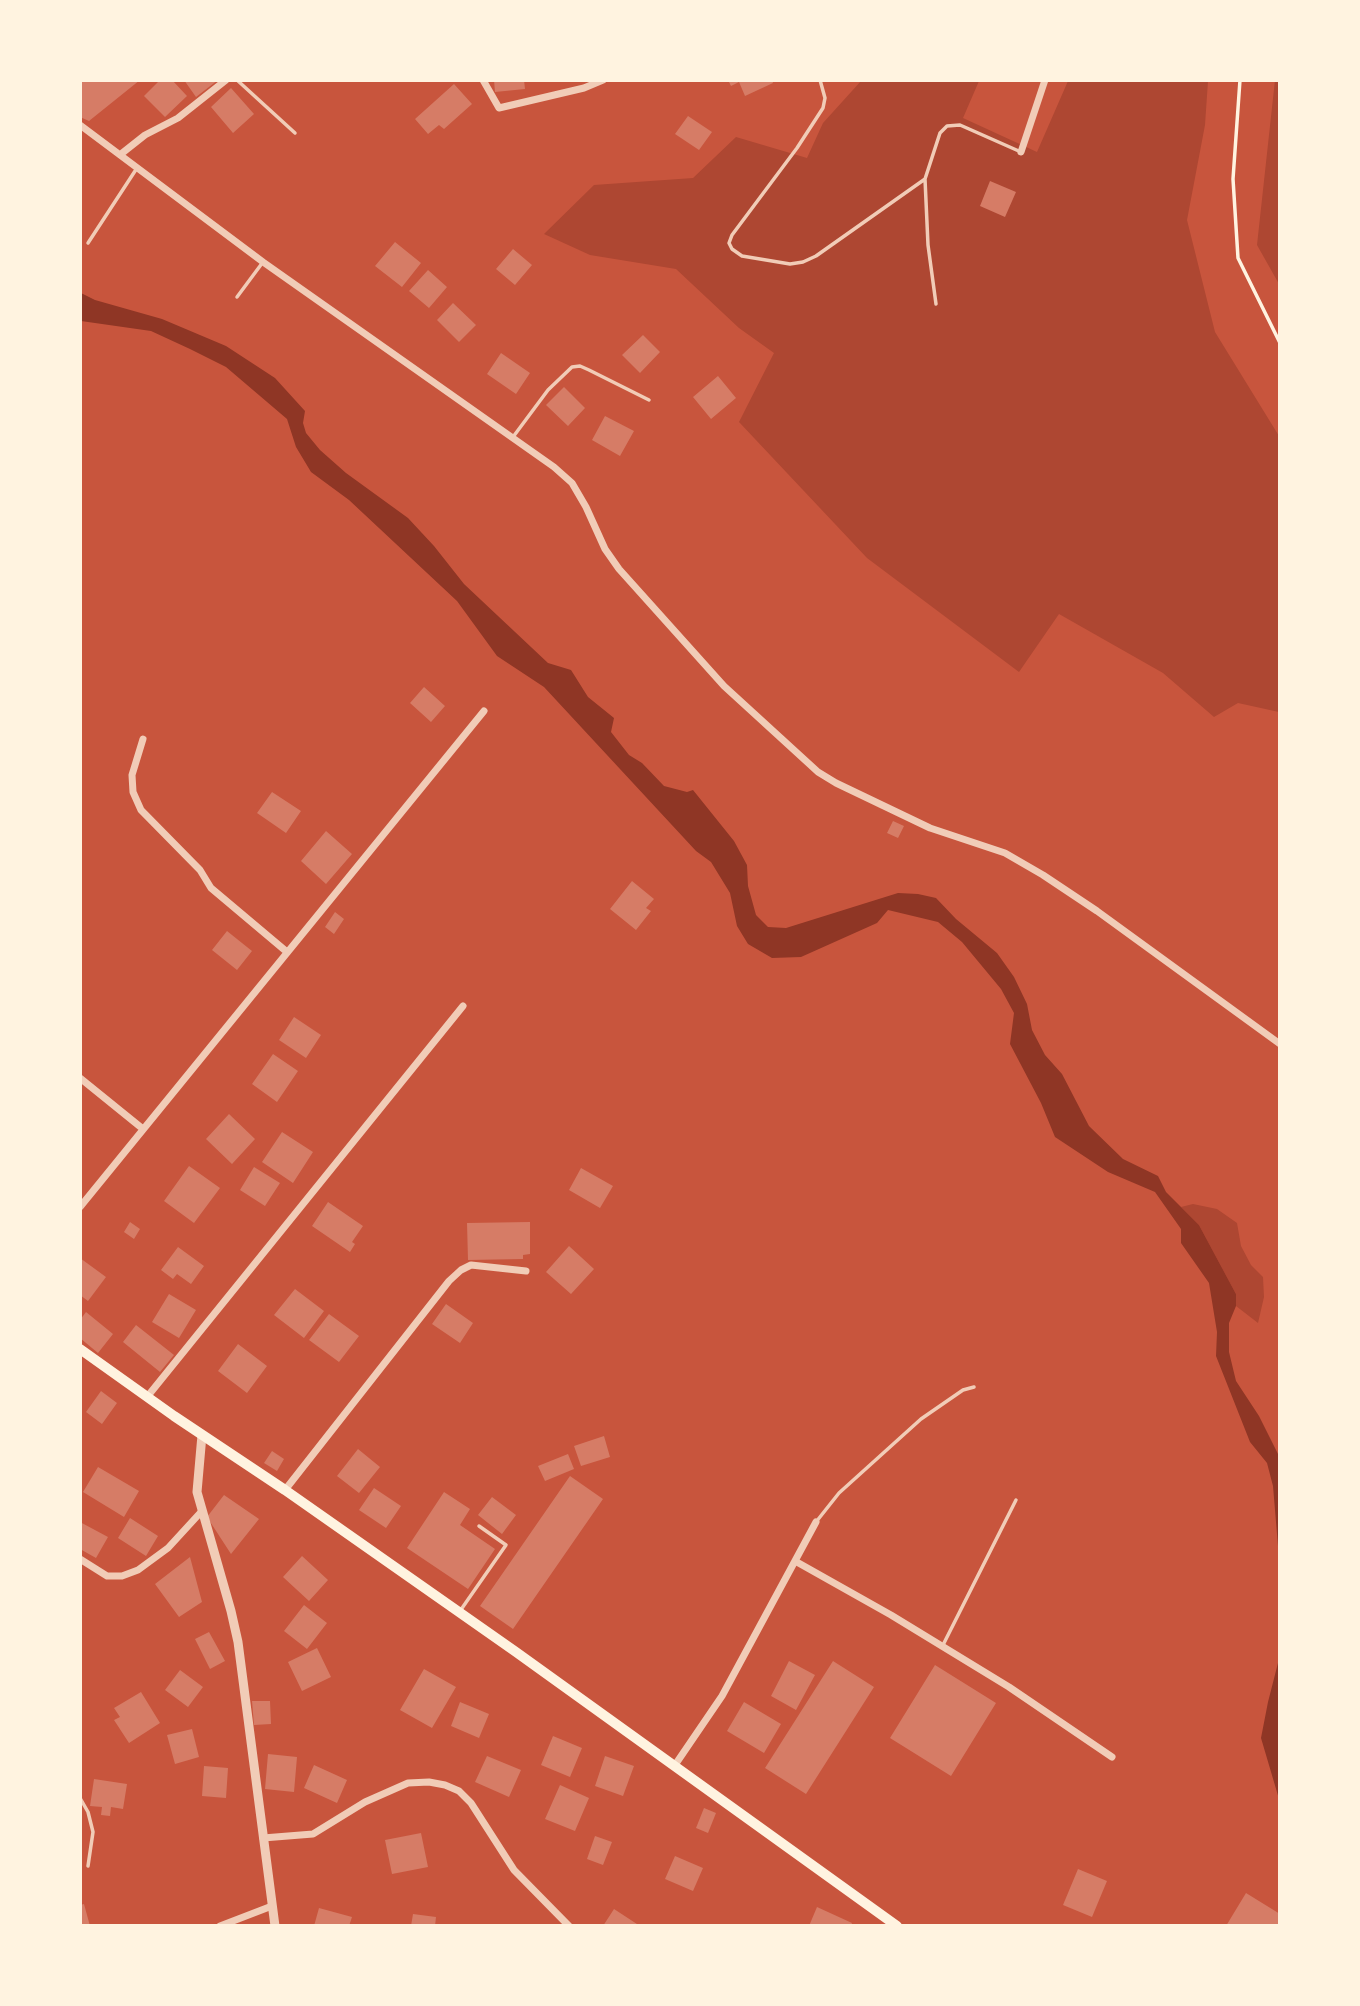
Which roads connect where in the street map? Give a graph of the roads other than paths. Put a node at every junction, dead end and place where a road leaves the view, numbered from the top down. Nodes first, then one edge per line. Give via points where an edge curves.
1 (226, 80) edge
2 (237, 80) edge
3 (483, 80) edge
4 (603, 80) edge
5 (820, 80) edge
6 (1045, 80) edge
7 (80, 125) edge
8 (295, 134) dead end
9 (1021, 152) joint
10 (121, 154) junction
11 (138, 167) junction
12 (925, 179) junction
13 (89, 243) dead end
14 (263, 262) junction
15 (237, 297) dead end
16 (936, 304) dead end
17 (649, 400) dead end
18 (513, 438) junction
19 (484, 711) dead end
20 (143, 739) dead end
21 (287, 952) junction
22 (463, 1006) dead end
23 (1279, 1044) edge
24 (80, 1078) edge
25 (143, 1129) junction
26 (80, 1207) edge
27 (526, 1271) dead end
28 (80, 1349) edge
29 (974, 1387) dead end
30 (147, 1397) junction
31 (202, 1435) junction
32 (285, 1490) junction
33 (1016, 1500) dead end
34 (201, 1512) junction
35 (817, 1522) joint
36 (479, 1526) dead end
37 (80, 1559) edge
38 (795, 1562) junction
39 (459, 1612) junction
40 (942, 1646) junction
41 (1112, 1756) dead end
42 (675, 1765) junction
43 (80, 1798) edge
44 (263, 1839) junction
45 (88, 1866) dead end
46 (272, 1906) junction
47 (220, 1926) edge
48 (275, 1926) edge
49 (569, 1926) edge
50 (897, 1926) edge

1 - 10 street
2 - 8 lane
3 - 4 street via 499,108
5 - 12 lane via 823,108 732,235 732,249 742,256 803,262
6 - 9 street
7 - 10 street
9 - 12 lane via 967,128 947,126
10 - 11 street
11 - 13 lane
11 - 14 street
12 - 16 lane
14 - 15 lane
14 - 18 street
17 - 18 lane via 580,366 572,367 548,390
18 - 23 street via 572,483 619,569 724,686 818,772 930,828 1005,853 1043,875
19 - 21 street
20 - 21 street via 132,775 141,810 200,870 211,888
21 - 25 street
22 - 30 street
24 - 25 street
25 - 26 street
27 - 32 street via 471,1265 461,1270
28 - 30 main road
29 - 35 lane via 921,1419 839,1493
30 - 31 main road
31 - 32 main road
31 - 34 street via 197,1492
32 - 39 main road
33 - 40 lane
34 - 37 street via 168,1548 138,1570 107,1576
34 - 44 street via 238,1642
35 - 38 street
36 - 39 lane via 506,1545
38 - 40 street
38 - 42 street via 722,1696
39 - 42 main road
40 - 41 street
42 - 50 main road
43 - 45 lane via 93,1832
44 - 46 street
44 - 49 street via 313,1834 365,1802 408,1783 445,1785 471,1803 514,1870
46 - 47 street
46 - 48 street

